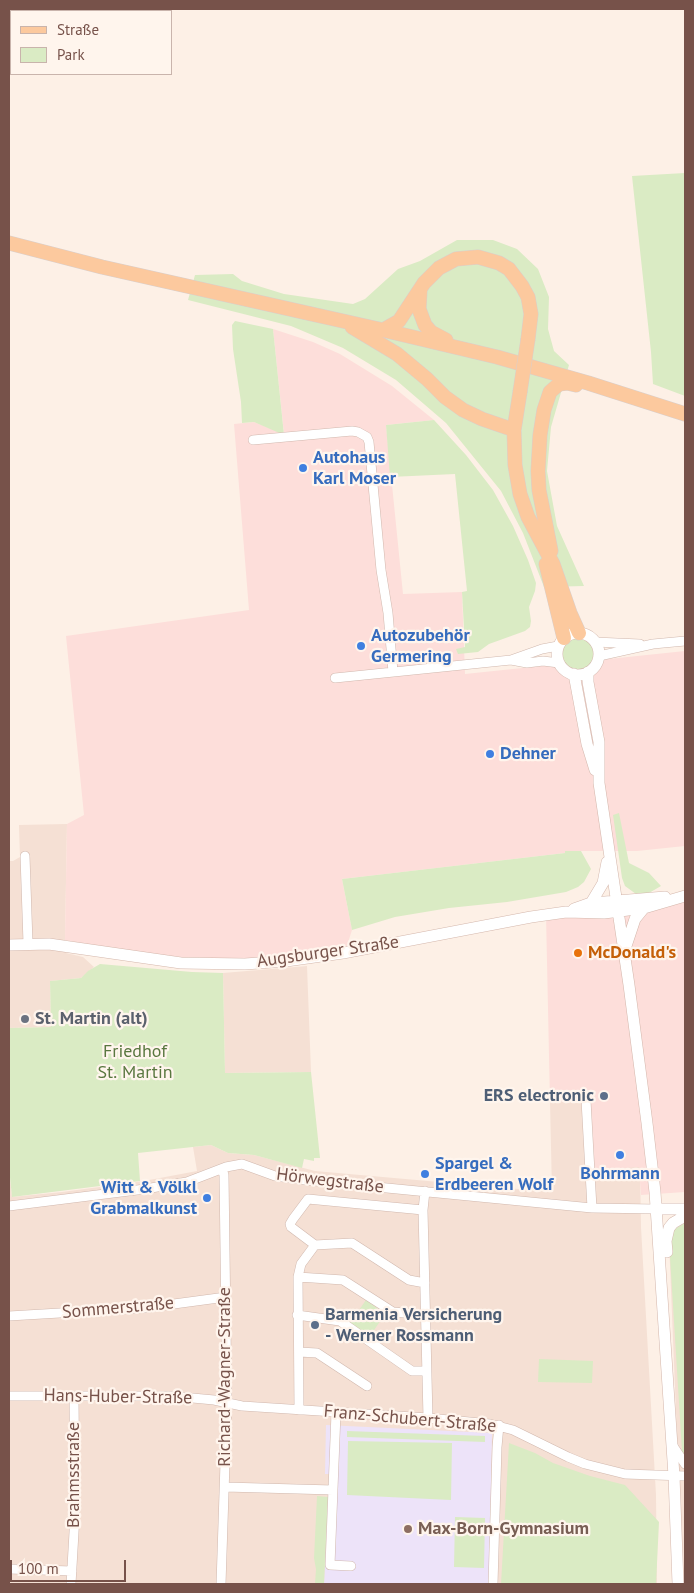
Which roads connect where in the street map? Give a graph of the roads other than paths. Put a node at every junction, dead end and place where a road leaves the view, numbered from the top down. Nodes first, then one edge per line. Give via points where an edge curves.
1 (9, 243) edge
2 (420, 291) junction
3 (340, 320) junction
4 (383, 330) junction
5 (449, 345) junction
6 (588, 383) junction
7 (685, 414) edge
8 (514, 430) junction
9 (253, 440) dead end
10 (539, 540) junction
11 (553, 564) junction
12 (579, 633) junction
13 (685, 641) edge
14 (561, 642) junction
15 (596, 642) junction
16 (653, 644) junction
17 (599, 656) junction
18 (511, 660) junction
19 (559, 663) junction
20 (393, 672) junction
21 (588, 672) junction
22 (574, 674) junction
23 (336, 678) dead end
24 (599, 784) junction
25 (608, 853) junction
26 (25, 856) dead end
27 (685, 896) edge
28 (591, 903) junction
29 (617, 906) junction
30 (644, 908) junction
31 (566, 912) junction
32 (28, 943) junction
33 (9, 945) edge
34 (624, 951) junction
35 (586, 1100) dead end
36 (222, 1169) junction
37 (425, 1191) junction
38 (9, 1206) edge
39 (592, 1208) junction
40 (656, 1209) junction
41 (685, 1209) edge
42 (423, 1210) junction
43 (685, 1216) edge
44 (315, 1244) junction
45 (298, 1277) junction
46 (425, 1283) junction
47 (226, 1297) junction
48 (298, 1315) junction
49 (426, 1315) junction
50 (9, 1316) edge
51 (664, 1337) junction
52 (299, 1352) junction
53 (426, 1370) junction
54 (367, 1386) dead end
55 (9, 1396) edge
56 (74, 1396) junction
57 (227, 1402) junction
58 (299, 1410) junction
59 (336, 1412) junction
60 (428, 1418) junction
61 (499, 1425) junction
62 (671, 1444) junction
63 (685, 1464) edge
64 (679, 1476) edge
65 (225, 1487) junction
66 (333, 1490) junction
67 (351, 1566) dead end
68 (9, 1570) edge
69 (72, 1571) junction
70 (71, 1584) edge
71 (221, 1584) edge
72 (493, 1584) edge
73 (678, 1584) edge

1 - 3 main road
2 - 4 main road via 399,321
2 - 5 main road via 419,309 425,325 431,332 445,338
2 - 8 main road, bridge via 430,275 456,259 478,257 499,263 517,277 528,297 531,314
3 - 4 main road
3 - 8 main road via 404,359 463,410
4 - 5 main road
5 - 6 main road
6 - 7 main road
6 - 11 main road via 579,386 567,382 559,384 550,392 544,410 538,470
8 - 10 main road via 520,494
9 - 20 street via 352,431 364,434 369,442
10 - 11 main road
10 - 14 main road
11 - 12 main road
12 - 14 main road
12 - 15 main road
13 - 16 street
14 - 18 street
14 - 19 main road via 557,654
15 - 16 street
15 - 17 main road
16 - 17 street
17 - 21 main road via 596,665
18 - 19 street
18 - 20 street
19 - 22 main road
20 - 23 street
21 - 22 main road
21 - 24 main road via 599,742
22 - 24 main road via 587,744
24 - 25 main road
25 - 28 main road via 603,883
25 - 29 main road
26 - 32 street
27 - 29 main road
27 - 30 main road
28 - 29 main road, Augsburger Straße
28 - 31 main road, Augsburger Straße
29 - 30 main road
29 - 31 main road, Augsburger Straße
29 - 34 main road
30 - 34 main road via 635,919
31 - 32 main road, Augsburger Straße via 328,956 245,964 180,963
32 - 33 main road, Augsburger Straße
34 - 40 main road
35 - 39 street
36 - 37 street, Hörwegstraße via 242,1164 275,1176
36 - 38 street, Hörwegstraße via 187,1182
36 - 47 street, Richard-Wagner-Straße
37 - 39 street, Hörwegstraße
37 - 42 street
39 - 40 street, Hörwegstraße
40 - 41 main road
40 - 51 main road
42 - 44 street via 308,1199 290,1224
42 - 46 street
43 - 51 main road via 669,1228 666,1241 671,1325
44 - 45 street via 301,1264
44 - 46 street via 352,1243 412,1282
45 - 48 street
45 - 49 street via 343,1280 393,1312
46 - 49 street
47 - 50 street, Sommerstraße via 134,1309
47 - 57 street, Richard-Wagner-Straße
48 - 52 street
48 - 53 street via 340,1321 412,1371
49 - 53 street
51 - 62 main road
52 - 54 street via 317,1353
52 - 58 street
53 - 60 street
55 - 56 street, Hans-Huber-Straße
56 - 57 street, Hans-Huber-Straße via 171,1396
56 - 69 street, Brahmsstraße
57 - 58 street, Franz-Schubert-Straße
57 - 65 street, Richard-Wagner-Straße
58 - 59 street, Franz-Schubert-Straße
59 - 60 street, Franz-Schubert-Straße
59 - 66 street
60 - 61 street, Franz-Schubert-Straße
61 - 64 street, Franz-Schubert-Straße via 585,1464 625,1474
61 - 72 street
62 - 63 street
62 - 64 main road
64 - 73 main road
65 - 66 street
65 - 71 street, Richard-Wagner-Straße
66 - 67 street via 330,1564
68 - 69 street
69 - 70 street, Brahmsstraße

